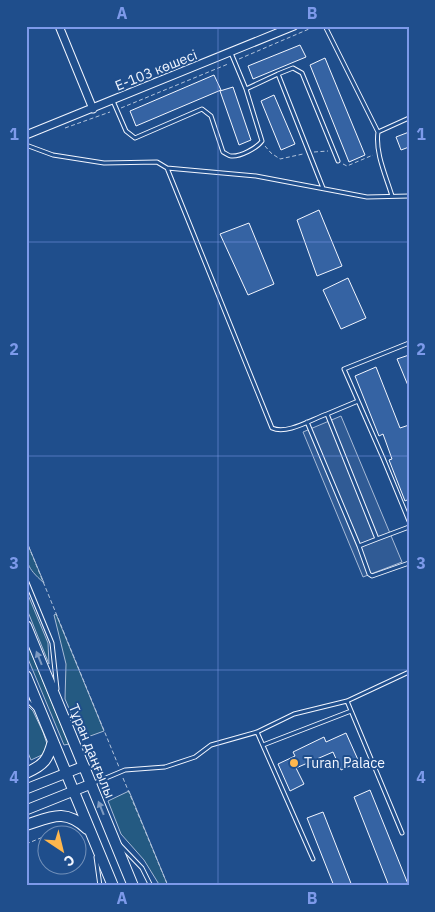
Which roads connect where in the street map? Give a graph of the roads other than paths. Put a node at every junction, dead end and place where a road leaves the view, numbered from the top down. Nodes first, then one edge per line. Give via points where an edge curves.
1 (58, 26) edge
2 (294, 26) edge
3 (325, 26) edge
4 (231, 52) junction
5 (278, 74) junction
6 (246, 89) junction
7 (113, 101) junction
8 (93, 109) junction
9 (409, 118) edge
10 (378, 132) junction
11 (26, 135) edge
12 (26, 145) edge
13 (338, 162) road end
14 (167, 168) junction
15 (322, 188) junction
16 (392, 196) junction
17 (409, 196) edge
18 (409, 344) edge
19 (358, 401) junction
20 (327, 414) junction
21 (306, 422) junction
22 (409, 521) edge
23 (409, 527) edge
24 (377, 539) junction
25 (359, 546) junction
26 (409, 563) edge
27 (26, 580) edge
28 (26, 626) edge
29 (409, 672) edge
30 (26, 676) edge
31 (26, 699) edge
32 (347, 701) junction
33 (58, 705) junction
34 (351, 711) junction
35 (42, 715) junction
36 (257, 732) junction
37 (53, 741) junction
38 (263, 745) junction
39 (84, 766) junction
40 (26, 773) edge
41 (66, 774) junction
42 (91, 784) junction
43 (26, 789) edge
44 (74, 791) junction
45 (26, 810) edge
46 (26, 825) edge
47 (402, 833) dead end
48 (93, 837) junction
49 (113, 839) junction
50 (313, 859) dead end
51 (100, 886) edge
52 (112, 886) edge
53 (133, 886) edge
54 (151, 886) edge

1 - 8 street
2 - 4 street, Е-103 көшесі
3 - 10 lane
4 - 6 lane
4 - 7 street, Е-103 көшесі
5 - 6 lane
5 - 13 lane via 292,68 302,73
5 - 15 lane
6 - 7 lane via 262,141 259,146 230,156 224,152 211,116 202,109 135,138 126,131
7 - 8 street, Е-103 көшесі
8 - 11 street, Е-103 көшесі
9 - 10 lane
10 - 16 lane via 379,153
12 - 14 lane via 53,156 104,163 157,162
14 - 15 lane via 256,176
14 - 21 lane via 272,428 288,430
15 - 16 lane via 367,197
16 - 17 lane
18 - 19 lane via 344,369
19 - 20 lane
19 - 22 lane
20 - 21 lane
20 - 24 lane
21 - 25 lane
23 - 24 lane
24 - 25 lane
25 - 26 lane via 372,576
27 - 33 lane via 52,643
33 -> 28 main road, Тұран даңғылы
29 - 32 lane
30 - 35 main road
31 - 35 lane
32 - 34 lane
32 - 36 lane via 294,714
33 - 39 main road, Тұран даңғылы
34 - 38 lane
34 - 47 lane
35 - 37 main road
36 - 38 lane
36 - 42 lane via 211,745 196,757 164,767 121,771
37 - 40 main road via 46,762
37 - 41 main road
38 - 50 lane
39 - 41 street
39 - 42 main road, Тұран даңғылы
41 - 43 street
41 - 44 main road
42 - 44 street
49 -> 42 main road, Тұран даңғылы
44 - 45 street
44 - 48 main road
46 - 48 main road via 58,815 72,817
48 - 51 lane
48 - 52 main road
49 - 53 main road, Тұран даңғылы
49 - 54 lane via 142,868

